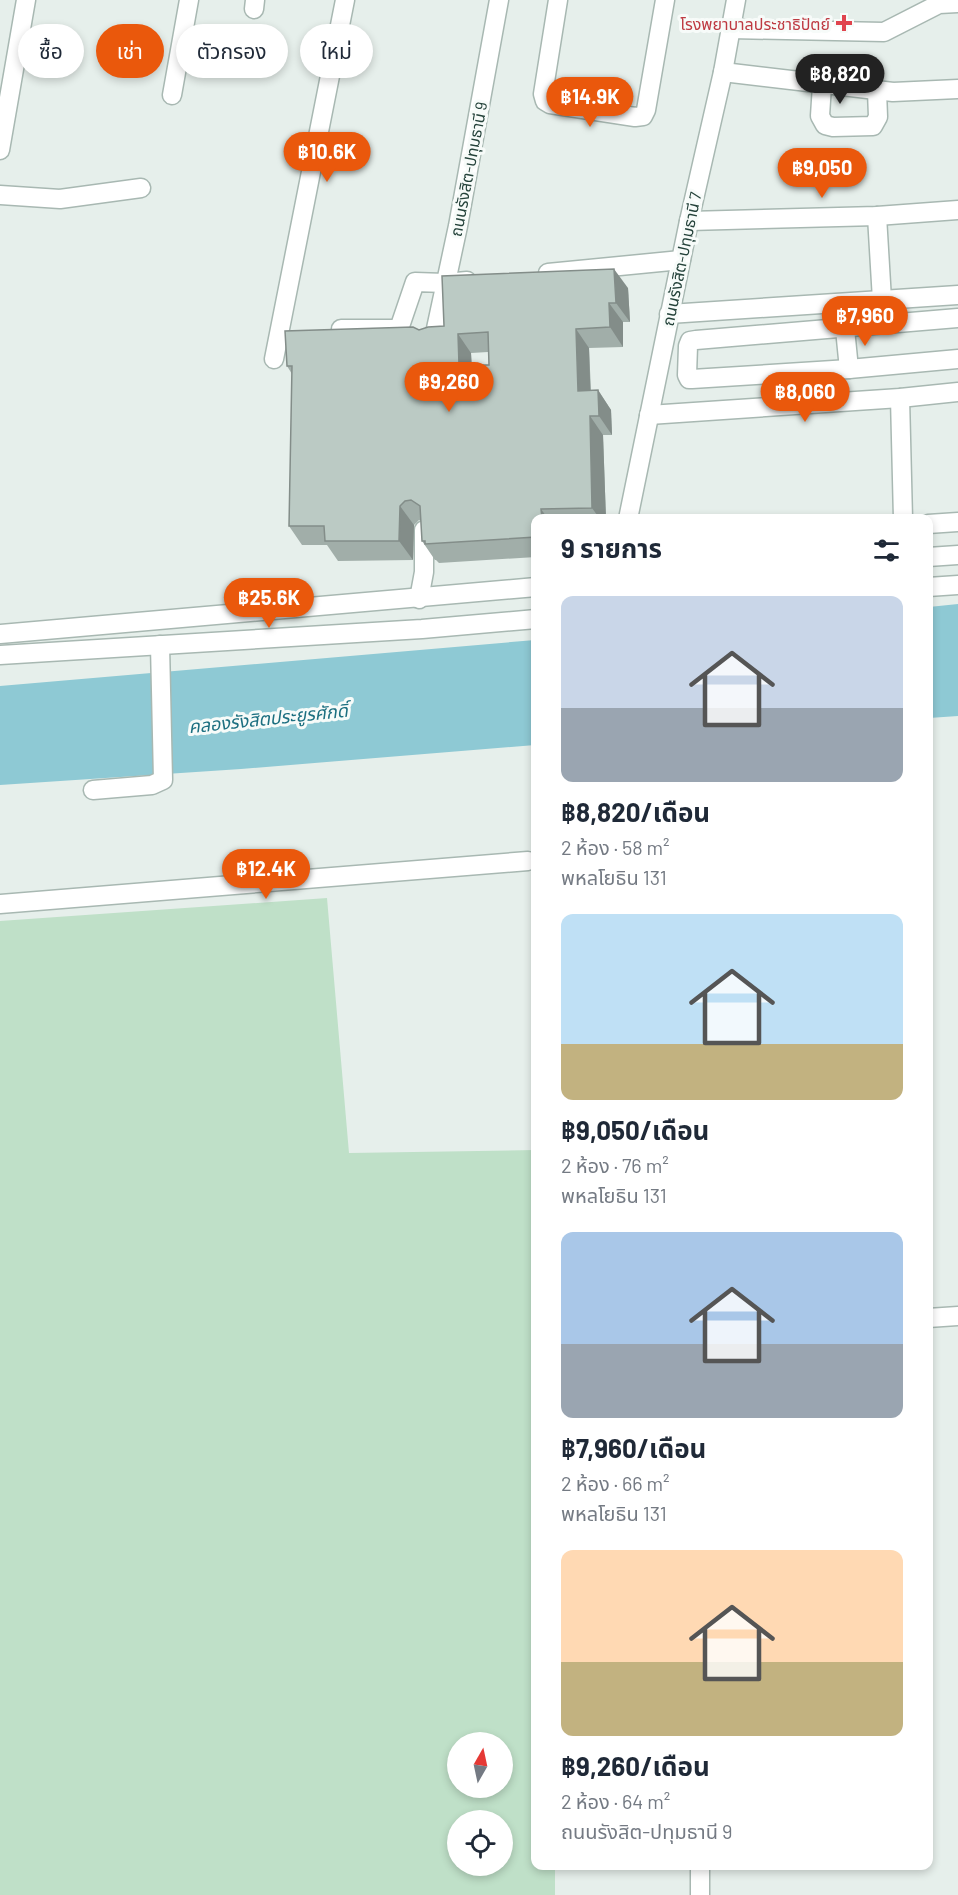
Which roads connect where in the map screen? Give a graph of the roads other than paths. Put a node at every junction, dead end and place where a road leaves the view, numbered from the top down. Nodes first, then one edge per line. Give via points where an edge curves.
1 (26, 0) edge
2 (189, 0) edge
3 (345, 0) edge
4 (499, 0) edge
5 (558, 0) edge
6 (665, 0) edge
7 (736, 0) edge
8 (939, 2) edge
9 (958, 3) edge
10 (731, 29) junction
11 (723, 72) junction
12 (822, 84) junction
13 (958, 89) edge
14 (877, 91) junction
15 (172, 95) dead end
16 (0, 150) edge
17 (141, 188) dead end
18 (0, 195) edge
19 (958, 210) edge
20 (877, 216) junction
21 (688, 221) junction
22 (681, 260) junction
23 (527, 275) edge
24 (480, 280) edge
25 (445, 283) junction
26 (958, 295) edge
27 (882, 300) junction
28 (669, 314) junction
29 (958, 318) edge
30 (341, 329) edge
31 (845, 329) junction
32 (434, 338) edge
33 (274, 359) dead end
34 (958, 359) edge
35 (849, 369) junction
36 (958, 392) edge
37 (900, 398) junction
38 (648, 415) junction
39 (629, 514) edge
40 (903, 514) edge
41 (958, 522) edge
42 (933, 524) edge
43 (424, 530) edge
44 (958, 555) edge
45 (933, 558) edge
46 (958, 585) edge
47 (933, 587) edge
48 (531, 588) edge
49 (419, 599) junction
50 (531, 619) edge
51 (0, 634) edge
52 (160, 654) junction
53 (0, 655) edge
54 (93, 790) dead end
55 (528, 861) dead end
56 (0, 904) edge
57 (958, 1316) edge
58 (933, 1318) edge
59 (700, 1870) edge
60 (700, 1895) edge

1 - 16 street
2 - 15 street
3 - 33 street
4 - 25 street, ถนนรังสิต-ปทุมธานี 9
5 - 6 street via 544,100 635,117 643,116 646,110
7 - 10 street, ถนนรังสิต-ปทุมธานี 7
8 - 9 street
8 - 10 street via 884,32
10 - 11 street, ถนนรังสิต-ปทุมธานี 7
11 - 12 street
11 - 21 street, ถนนรังสิต-ปทุมธานี 7
12 - 14 street
12 - 14 street via 820,116 825,125 833,128 873,126 878,117
13 - 14 street
17 - 18 street via 60,199
19 - 20 street
20 - 21 street
20 - 27 street
21 - 22 street, ถนนรังสิต-ปทุมธานี 7
22 - 23 street
22 - 28 street, ถนนรังสิต-ปทุมธานี 7
24 - 25 street
25 - 30 street via 415,282 399,329
25 - 32 street, ถนนรังสิต-ปทุมธานี 9
26 - 27 street
27 - 28 street
28 - 38 street, ถนนรังสิต-ปทุมธานี 7
29 - 31 street
31 - 35 street
31 - 35 street via 690,341 687,375 692,379
34 - 35 street
36 - 37 street
37 - 38 street
37 - 40 street
38 - 39 street, ถนนรังสิต-ปทุมธานี 7
41 - 42 street
43 - 49 street via 424,572
44 - 45 street
46 - 47 street
48 - 49 street
49 - 51 street
50 - 52 street
52 - 53 street
52 - 54 street via 163,780 157,784
55 - 56 street
57 - 58 street
59 - 60 street

